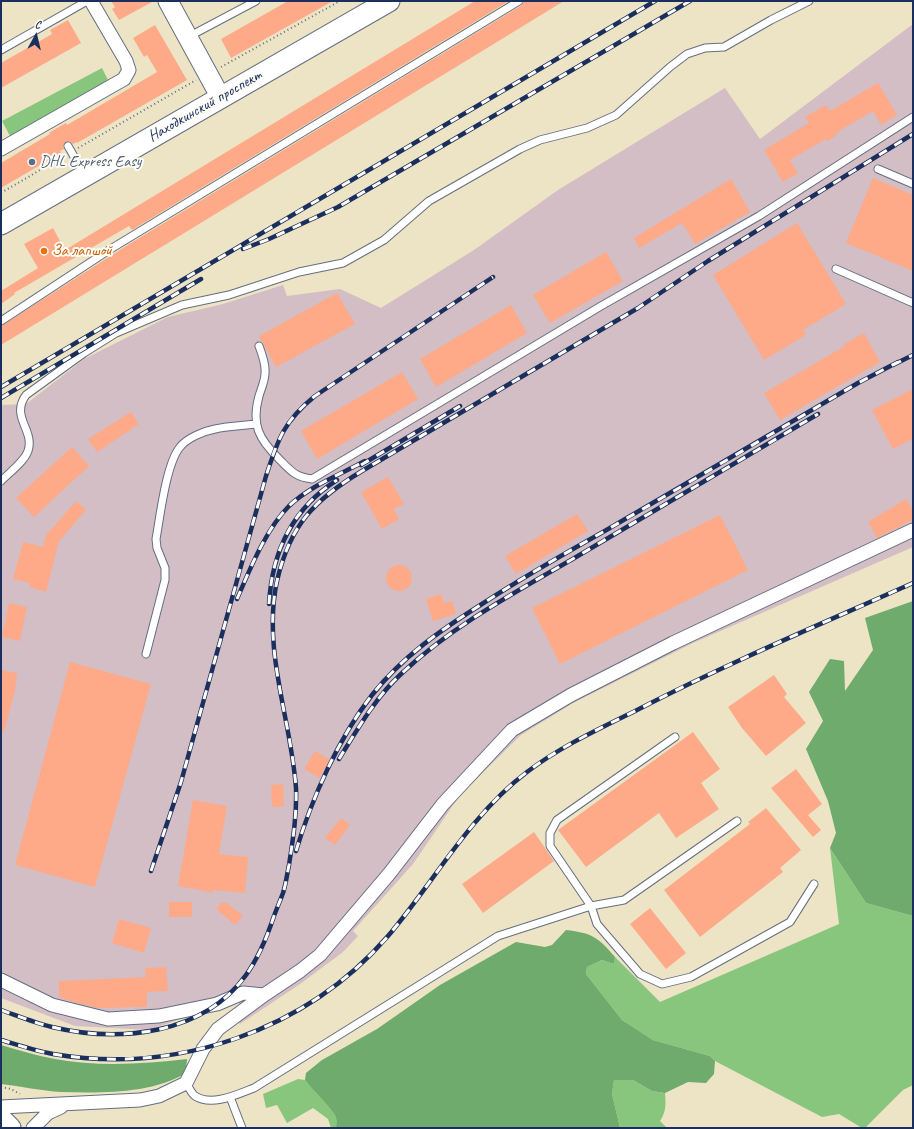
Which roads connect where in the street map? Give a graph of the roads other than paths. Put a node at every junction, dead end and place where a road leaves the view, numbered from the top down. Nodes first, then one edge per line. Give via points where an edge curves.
1 (87, 1) edge
2 (91, 1) edge
3 (168, 1) edge
4 (256, 1) edge
5 (389, 1) edge
6 (519, 1) edge
7 (809, 1) edge
8 (188, 38) junction
9 (1, 50) edge
10 (221, 98) junction
11 (913, 117) edge
12 (1, 149) edge
13 (70, 149) road end
14 (878, 170) dead end
15 (85, 175) junction
16 (913, 184) edge
17 (1, 224) edge
18 (836, 269) dead end
19 (913, 303) edge
20 (1, 321) edge
21 (259, 346) dead end
22 (255, 424) junction
23 (1, 481) edge
24 (913, 530) edge
25 (146, 654) dead end
26 (675, 738) dead end
27 (737, 821) dead end
28 (814, 884) dead end
29 (591, 906) junction
30 (1, 980) edge
31 (264, 994) junction
32 (186, 1083) junction
33 (230, 1097) junction
34 (79, 1104) junction
35 (1, 1107) edge
36 (1, 1119) edge
37 (10, 1128) edge
38 (33, 1128) edge
39 (242, 1128) edge

1 - 9 lane
2 - 12 street via 129,70 124,78 54,124
3 - 8 street
4 - 8 lane
5 - 10 main road, Находкинский проспект via 367,10
6 - 20 lane via 109,250
7 - 23 lane via 724,47 705,48 687,54 616,115 587,128 540,140 520,149 429,201 384,240 343,263 299,272 229,295 182,305 116,333 84,352 26,395 20,403 20,414 28,439 28,452
8 - 10 street
10 - 15 main road, Находкинский проспект
11 - 22 lane via 759,216 601,306 312,479 294,474 267,446
13 - 15 lane
14 - 16 lane
15 - 17 main road, Находкинский проспект
18 - 19 lane
21 - 22 lane via 265,374 256,407
22 - 25 lane via 203,433 180,447 175,455 156,540 165,568 164,580
24 - 31 street via 673,643 572,695 512,730 443,804 389,874 320,955
26 - 29 lane via 557,820 550,833 550,846
27 - 29 lane via 624,900
28 - 29 lane via 790,922 691,977 662,984 640,974 597,924
29 - 33 lane via 498,936 254,1088
30 - 31 street via 52,1005 108,1018 159,1016 217,1004 243,993
31 - 32 street via 218,1029 203,1049
32 - 33 lane via 194,1095 201,1099 216,1100
32 - 34 street via 159,1096 140,1100
33 - 39 lane
34 - 35 street
34 - 38 street via 48,1113
36 - 37 main road

